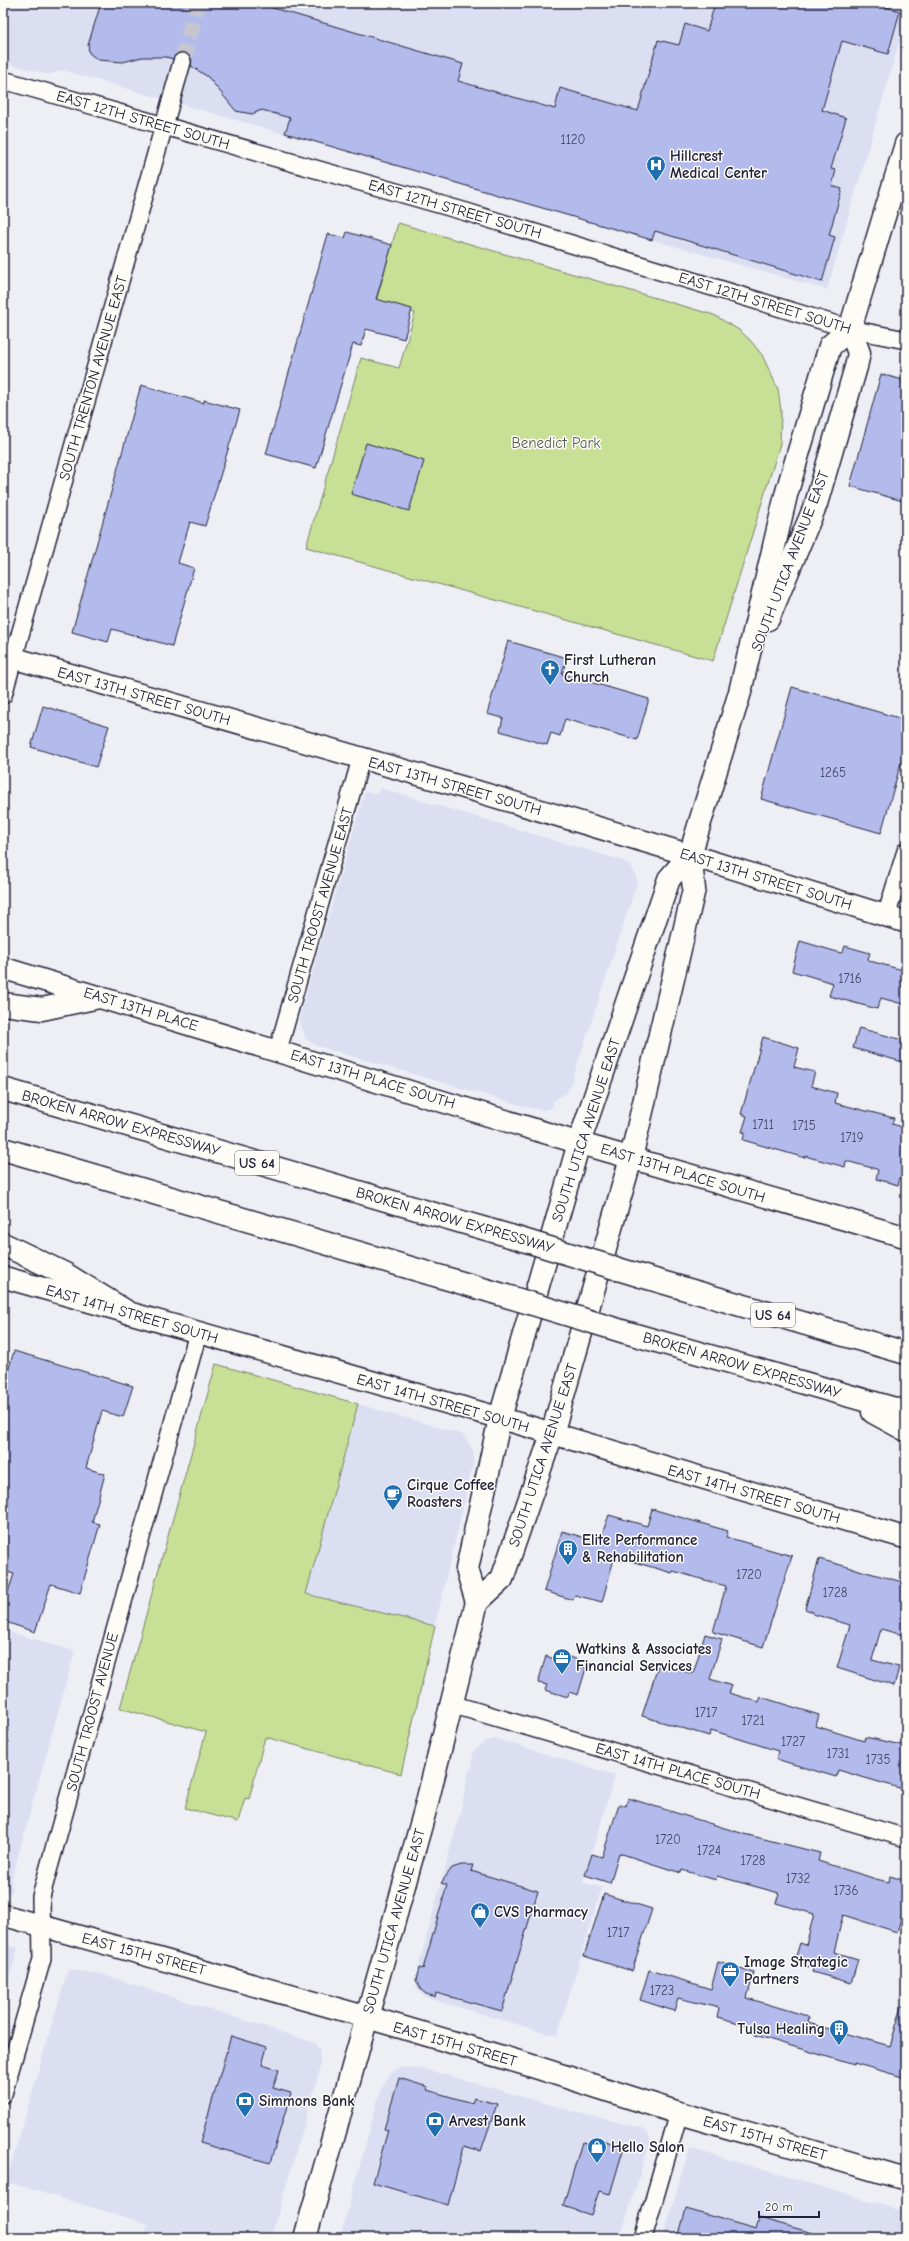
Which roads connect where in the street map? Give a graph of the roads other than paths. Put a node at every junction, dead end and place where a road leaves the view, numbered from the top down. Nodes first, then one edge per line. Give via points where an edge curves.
1 (182, 62) tunnel mouth
2 (3, 80) edge
3 (164, 127) junction
4 (906, 144) edge
5 (850, 329) junction
6 (906, 340) edge
7 (8, 657) edge
8 (744, 678) junction
9 (3, 694) edge
10 (361, 759) junction
11 (906, 851) edge
12 (690, 854) junction
13 (886, 916) junction
14 (906, 922) edge
15 (3, 968) edge
16 (99, 997) junction
17 (3, 1004) edge
18 (278, 1050) junction
19 (3, 1089) edge
20 (579, 1143) junction
21 (3, 1149) edge
22 (631, 1158) junction
23 (906, 1237) edge
24 (3, 1244) edge
25 (3, 1277) edge
26 (127, 1312) junction
27 (198, 1333) junction
28 (906, 1353) edge
29 (831, 1390) junction
30 (906, 1412) edge
31 (500, 1418) junction
32 (906, 1430) edge
33 (552, 1434) junction
34 (906, 1538) edge
35 (477, 1602) junction
36 (451, 1704) junction
37 (906, 1838) edge
38 (3, 1915) edge
39 (40, 1926) junction
40 (367, 2017) junction
41 (3, 2094) edge
42 (679, 2113) junction
43 (906, 2179) edge
44 (304, 2238) edge
45 (643, 2238) edge

1 - 3 street, SOUTH TRENTON AVENUE EAST
2 - 3 street, EAST 12TH STREET SOUTH
3 - 5 street, EAST 12TH STREET SOUTH via 463,211
3 - 7 street, SOUTH TRENTON AVENUE EAST
4 - 5 main road
5 - 6 street, EAST 12TH STREET SOUTH
5 - 8 main road, SOUTH UTICA AVENUE EAST via 830,346 786,495
5 - 8 main road, SOUTH UTICA AVENUE EAST via 859,353 820,491
7 - 9 street, SOUTH TRENTON AVENUE EAST
7 - 10 street, EAST 13TH STREET SOUTH
8 - 12 main road, SOUTH UTICA AVENUE EAST
10 - 12 street, EAST 13TH STREET SOUTH
10 - 18 street, SOUTH TROOST AVENUE EAST
11 - 13 street
12 - 13 street, EAST 13TH STREET SOUTH
12 - 20 main road, SOUTH UTICA AVENUE EAST via 669,879
12 - 22 main road, SOUTH UTICA AVENUE EAST via 694,889
13 - 14 street, EAST 13TH STREET SOUTH
15 - 16 street, EAST 13TH PLACE
16 - 17 main road via 42,1009
16 - 18 street, EAST 13TH PLACE
18 - 20 street, EAST 13TH PLACE SOUTH
19 - 28 main road, BROKEN ARROW EXPRESSWAY / US 64, bridge
20 - 22 street, EAST 13TH PLACE SOUTH
20 - 31 main road, SOUTH UTICA AVENUE EAST
21 - 29 main road, BROKEN ARROW EXPRESSWAY, bridge
22 - 23 street, EAST 13TH PLACE SOUTH
22 - 33 main road, SOUTH UTICA AVENUE EAST
24 - 26 main road via 65,1274
25 - 26 street, EAST 14TH STREET SOUTH
26 - 27 street, EAST 14TH STREET SOUTH
27 - 31 street, EAST 14TH STREET SOUTH
27 - 39 street, SOUTH TROOST AVENUE via 40,1897
29 - 30 main road, BROKEN ARROW EXPRESSWAY
29 - 32 main road
31 - 33 street, EAST 14TH STREET SOUTH
31 - 35 main road, SOUTH UTICA AVENUE EAST via 467,1568
33 - 34 street, EAST 14TH STREET SOUTH
33 - 35 main road, SOUTH UTICA AVENUE EAST via 502,1578
35 - 36 main road, SOUTH UTICA AVENUE EAST
36 - 37 street, EAST 14TH PLACE SOUTH
36 - 40 main road, SOUTH UTICA AVENUE EAST via 424,1814
38 - 39 street, EAST 15TH STREET
39 - 40 street, EAST 15TH STREET
39 - 41 street, SOUTH TROOST AVENUE via 42,1959
40 - 42 main road, EAST 15TH STREET
40 - 44 main road, SOUTH UTICA AVENUE EAST
42 - 43 main road, EAST 15TH STREET
42 - 45 street

